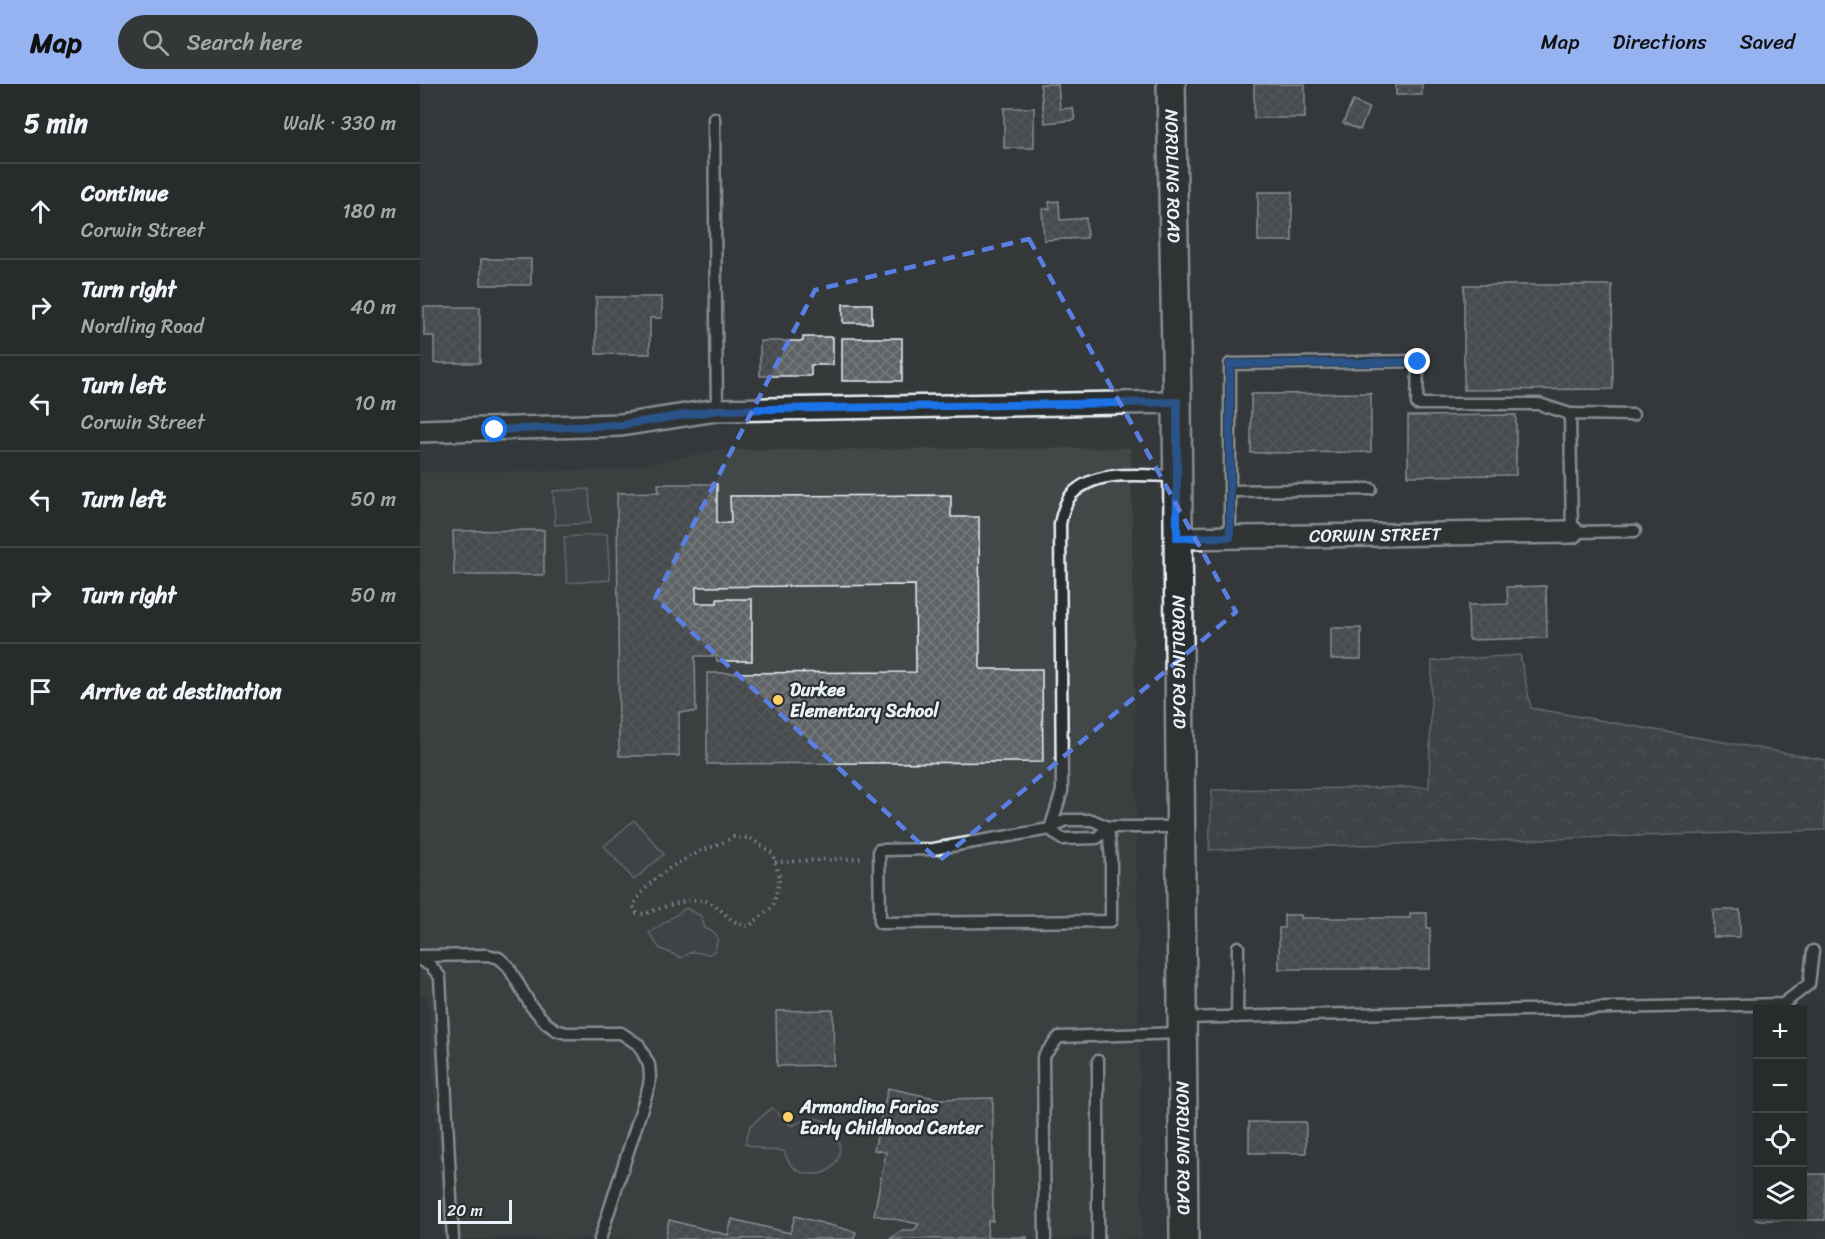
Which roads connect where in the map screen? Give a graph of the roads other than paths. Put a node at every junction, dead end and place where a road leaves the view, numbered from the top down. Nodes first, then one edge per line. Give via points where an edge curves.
1 (1172, 84) edge
2 (714, 118) dead end
3 (1177, 402) junction
4 (717, 410) junction
5 (1570, 414) junction
6 (1633, 415) dead end
7 (420, 431) edge
8 (1176, 476) junction
9 (1371, 489) dead end
10 (1230, 491) junction
11 (1635, 531) dead end
12 (1572, 532) junction
13 (1230, 537) junction
14 (1177, 538) junction
15 (1108, 827) junction
16 (1179, 827) junction
17 (1050, 829) junction
18 (1238, 947) dead end
19 (1813, 951) dead end
20 (420, 958) edge
21 (1237, 1017) junction
22 (1181, 1026) junction
23 (1098, 1060) dead end
24 (453, 1239) edge
25 (600, 1239) edge
26 (1045, 1239) edge
27 (1098, 1239) edge
28 (1184, 1239) edge

1 - 3 street, NORDLING ROAD
2 - 4 lane
3 - 4 street
3 - 8 street, NORDLING ROAD
4 - 7 street via 621,425
5 - 6 lane
5 - 10 lane via 1539,404 1418,404 1418,362 1230,364
5 - 12 lane
8 - 14 street, NORDLING ROAD
8 - 17 lane via 1104,477 1085,483 1071,495 1064,508 1060,524 1062,791
9 - 10 lane
10 - 13 lane
11 - 12 lane
12 - 13 street, CORWIN STREET
13 - 14 street, CORWIN STREET
14 - 16 street, NORDLING ROAD
15 - 16 lane
15 - 17 lane via 1092,820 1065,820
15 - 17 lane via 1097,837 1062,839
15 - 17 lane via 1111,921 880,923 879,850 933,849
16 - 22 street, NORDLING ROAD
18 - 21 lane
19 - 21 lane via 1809,984 1783,1004
20 - 24 lane via 440,977
20 - 25 lane via 499,958 508,966 531,1006 556,1030 621,1033 645,1054 649,1086
21 - 22 lane
22 - 26 lane via 1059,1037 1043,1057
22 - 28 street, NORDLING ROAD
23 - 27 lane

